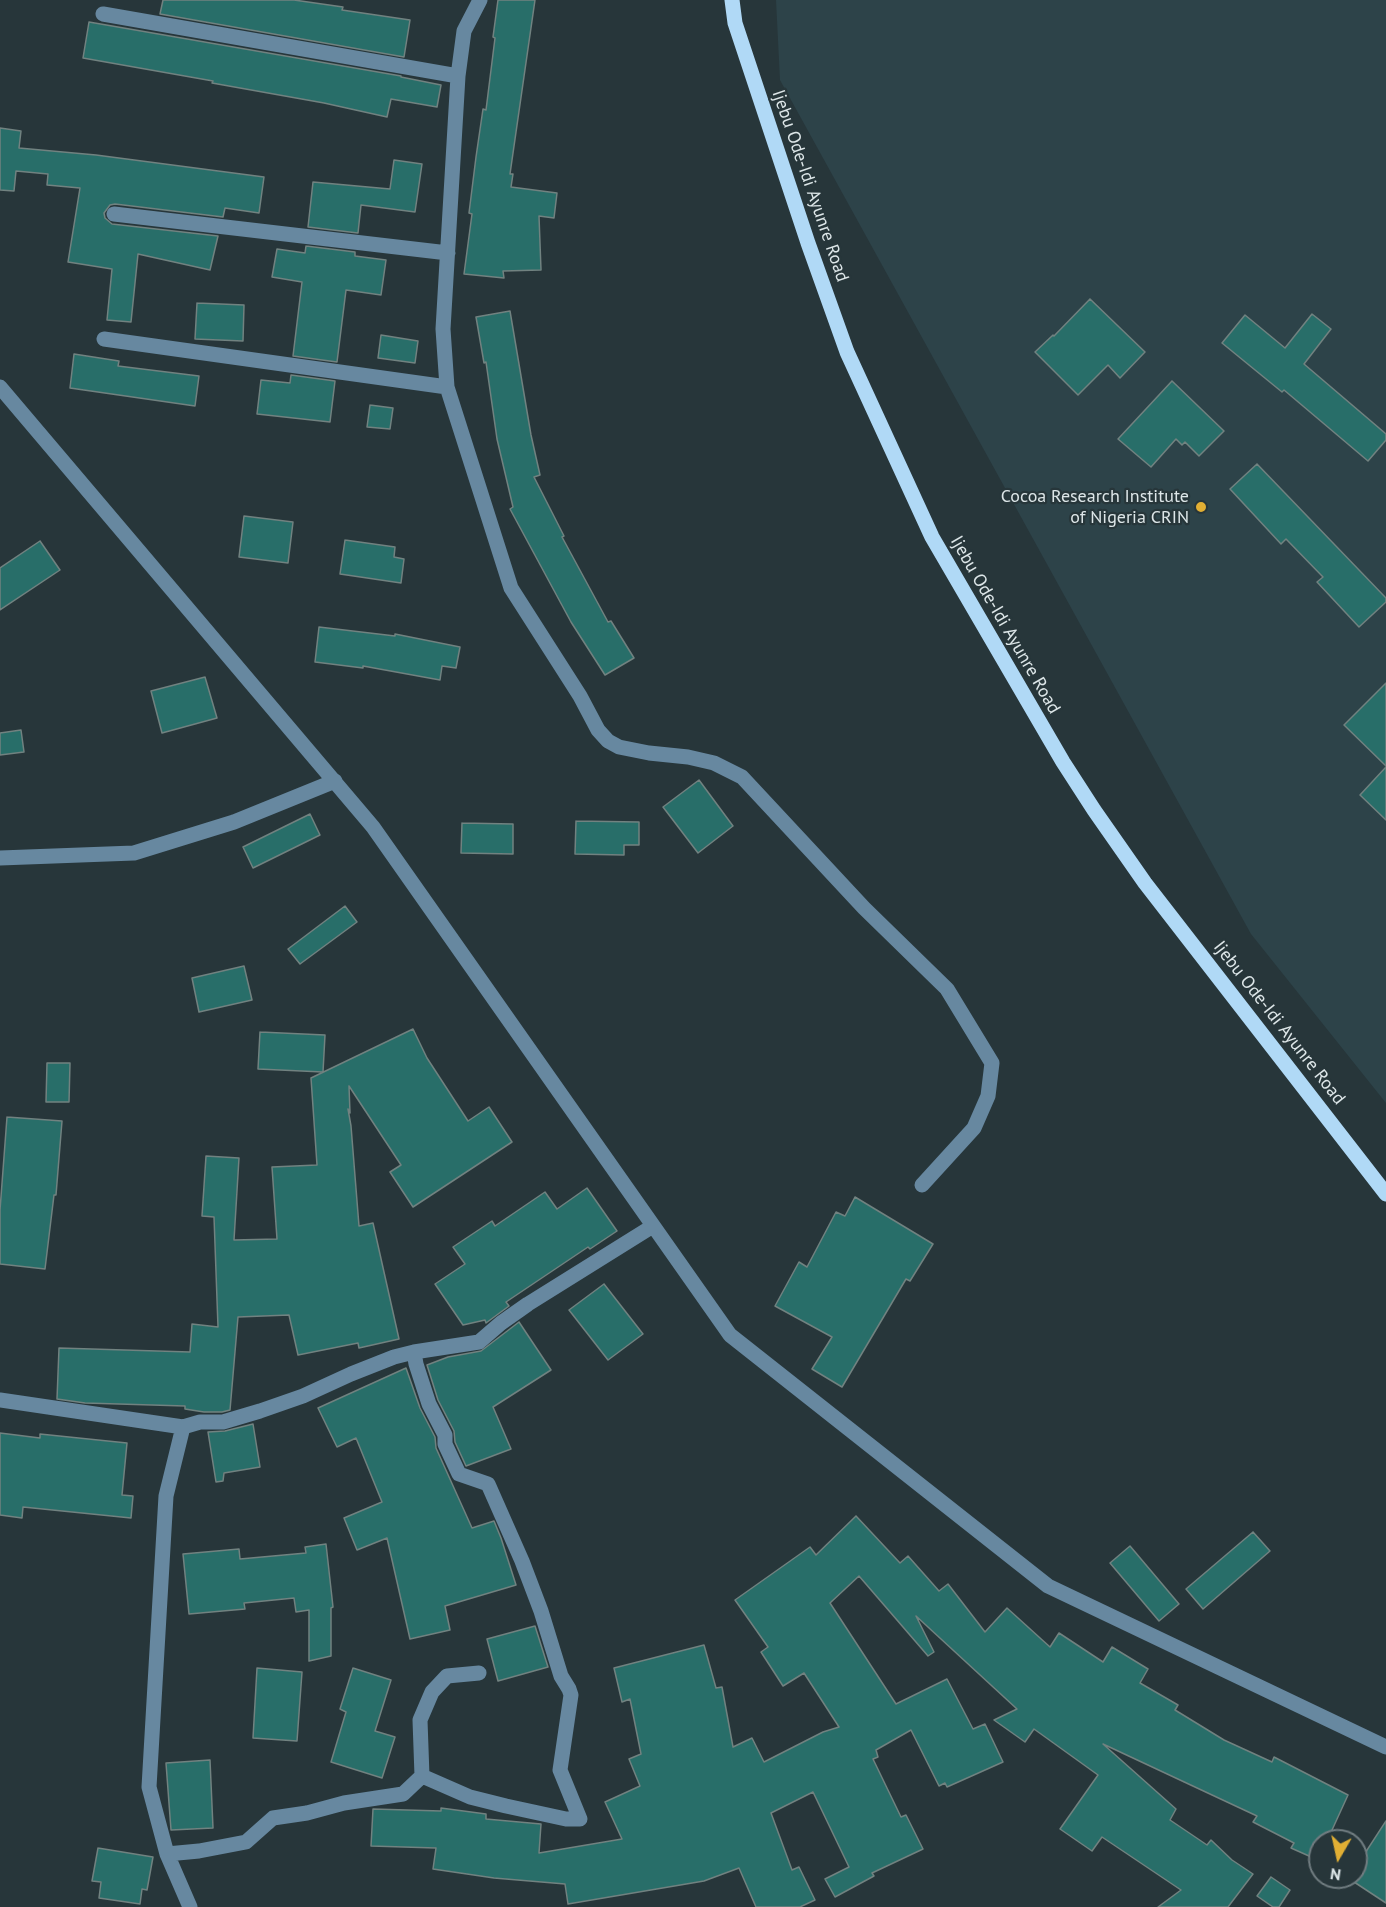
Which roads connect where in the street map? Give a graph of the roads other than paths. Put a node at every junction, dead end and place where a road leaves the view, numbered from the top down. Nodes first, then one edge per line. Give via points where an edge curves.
1 (480, 0) edge
2 (732, 0) edge
3 (103, 14) dead end
4 (458, 76) junction
5 (114, 214) dead end
6 (448, 253) junction
7 (104, 339) dead end
8 (0, 387) edge
9 (447, 387) junction
10 (334, 781) junction
11 (0, 858) edge
12 (922, 1185) dead end
13 (1386, 1194) edge
14 (653, 1226) junction
15 (414, 1352) junction
16 (0, 1400) edge
17 (183, 1427) junction
18 (479, 1673) dead end
19 (1386, 1747) edge
20 (422, 1776) junction
21 (167, 1854) junction
22 (190, 1907) edge

1 - 4 street via 464,31
2 - 13 main road, Ijebu Ode-Idi Ayunre Road via 735,22 847,352 932,537 1063,762 1145,883
3 - 4 street
4 - 6 street
5 - 6 street
6 - 9 street via 443,329
7 - 9 street
8 - 10 street
9 - 12 street via 511,588 598,730 619,747 714,763 742,777 864,908 947,989 992,1063 988,1096 974,1128
10 - 11 street via 234,822 134,853
10 - 14 street via 373,827
14 - 15 street via 528,1304 479,1342
14 - 19 street via 730,1335 1048,1586
15 - 17 street via 260,1411 223,1422
15 - 20 street via 429,1404 459,1474 488,1484 522,1561 561,1676 569,1689 561,1770 580,1820 470,1797
16 - 17 street
17 - 21 street via 166,1496 149,1787
18 - 20 street via 447,1676 432,1692 420,1720
20 - 21 street via 403,1794 273,1818 246,1842
21 - 22 street

